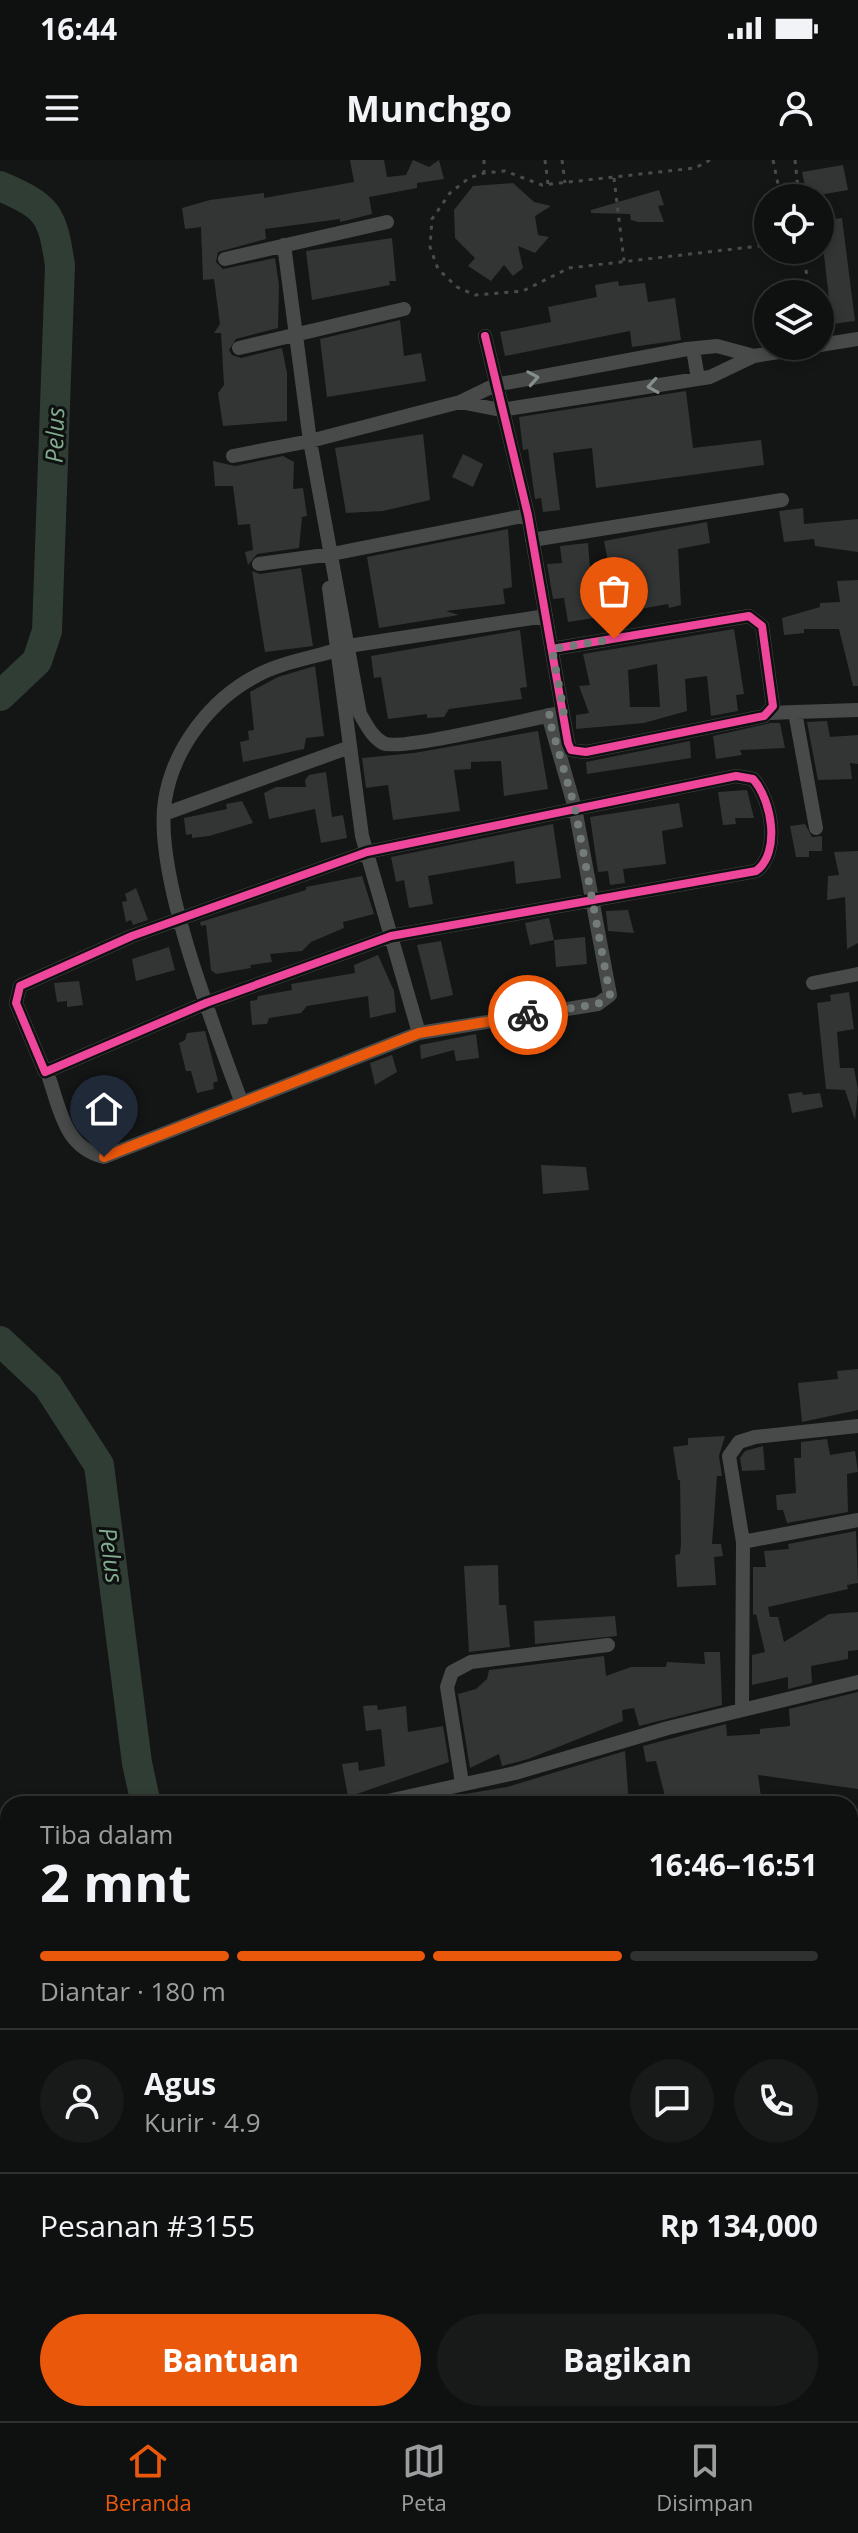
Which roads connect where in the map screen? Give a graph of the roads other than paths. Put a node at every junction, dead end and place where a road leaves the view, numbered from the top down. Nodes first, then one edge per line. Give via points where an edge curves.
1 (387, 222) dead end
2 (284, 245) junction
3 (225, 259) dead end
4 (404, 309) dead end
5 (297, 332) junction
6 (485, 336) dead end
7 (858, 339) edge
8 (834, 343) edge
9 (239, 348) dead end
10 (693, 349) junction
11 (754, 356) joint
12 (698, 379) junction
13 (495, 385) junction
14 (460, 402) junction
15 (501, 410) junction
16 (310, 441) junction
17 (233, 456) dead end
18 (782, 500) dead end
19 (528, 515) junction
20 (532, 540) junction
21 (328, 553) junction
22 (259, 564) dead end
23 (546, 616) junction
24 (343, 648) junction
25 (552, 649) junction
26 (858, 710) edge
27 (564, 712) junction
28 (795, 712) junction
29 (770, 713) junction
30 (548, 715) junction
31 (350, 747) junction
32 (575, 808) junction
33 (164, 814) junction
34 (816, 828) dead end
35 (367, 852) junction
36 (592, 899) junction
37 (182, 918) junction
38 (391, 936) junction
39 (858, 974) edge
40 (813, 983) dead end
41 (206, 1003) junction
42 (419, 1033) junction
43 (47, 1072) junction
44 (241, 1101) junction
45 (858, 1426) edge
46 (858, 1520) edge
47 (743, 1542) junction
48 (608, 1645) dead end
49 (858, 1682) edge
50 (742, 1710) junction
51 (462, 1783) junction
52 (408, 1796) edge

1 - 2 street
2 - 3 street
2 - 5 street
4 - 5 street
5 - 9 street
5 - 16 street
6 - 13 street
7 - 8 street
10 - 11 street via 717,346
10 - 12 street
13 -> 10 street
11 - 12 street via 724,373
12 -> 15 street
13 - 14 street
13 - 15 street
14 - 15 street
14 - 16 street
15 - 19 street
16 - 17 street
16 - 21 street
18 - 20 street
19 - 20 street
19 - 21 street
20 - 23 street
21 - 22 street
21 - 24 street
23 - 24 street
23 - 25 street
24 - 30 street via 360,714 382,743 408,745
24 - 31 street
24 - 33 street via 259,674 211,709 174,767
25 - 27 street
25 - 29 street via 749,616 762,626
26 - 28 street
27 - 29 street via 568,743 575,752
27 - 30 street
28 - 29 street
28 - 34 street
30 - 32 street
31 - 33 street
31 - 35 street
32 - 35 street
32 - 36 street
32 - 36 street via 736,776 753,779 761,787 770,828 770,853 756,871
33 - 37 street via 164,842
35 - 37 street
35 - 38 street
36 - 38 street
36 - 42 street via 607,999
37 - 41 street
37 - 43 street via 20,986 16,1003 41,1070
38 - 41 street
38 - 42 street
39 - 40 street
41 - 43 street
41 - 44 street
42 - 44 street
43 - 44 street via 72,1141 104,1157
45 - 47 street via 739,1442 729,1456
46 - 47 street
47 - 50 street
48 - 51 street via 471,1662 452,1672 447,1687
49 - 50 street
50 - 51 street
51 - 52 street

